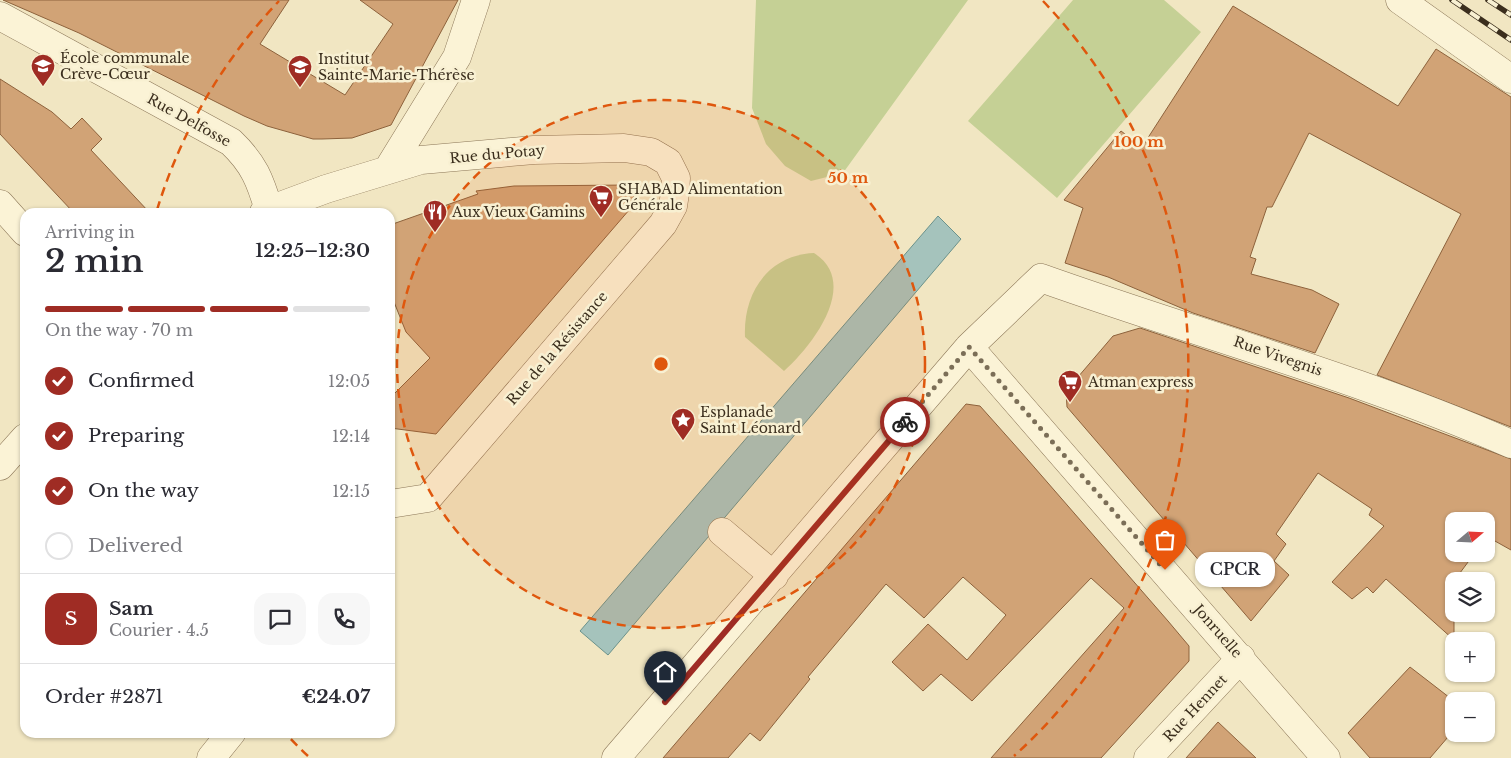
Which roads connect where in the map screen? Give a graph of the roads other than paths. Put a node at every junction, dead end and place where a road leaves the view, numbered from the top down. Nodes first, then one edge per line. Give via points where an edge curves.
1 (476, 0) edge
2 (1400, 0) edge
3 (0, 16) edge
4 (1511, 79) edge
5 (388, 169) junction
6 (0, 204) edge
7 (265, 208) edge
8 (275, 208) edge
9 (663, 224) joint
10 (20, 226) edge
11 (969, 347) junction
12 (20, 444) edge
13 (1511, 444) edge
14 (0, 466) edge
15 (395, 503) edge
16 (722, 532) dead end
17 (774, 576) junction
18 (1241, 658) junction
19 (227, 738) edge
20 (211, 758) edge
21 (616, 758) edge
22 (1148, 758) edge
23 (1326, 758) edge

1 - 5 street via 457,58
2 - 4 street
3 - 7 street, Rue Delfosse via 232,142 259,176
5 - 8 street, Rue du Potay
5 - 9 street, Rue du Potay via 421,160 534,150 624,148 651,152 668,162 676,178 673,206
6 - 10 street
9 - 15 street, Rue de la Résistance via 428,498
11 - 13 street, Rue Vivegnis via 1042,278 1363,384
11 - 17 street
11 - 18 street, Jonruelle
12 - 14 street
16 - 17 street
17 - 21 street
18 - 22 street, Rue Hennet
18 - 23 street, Jonruelle
19 - 20 street

